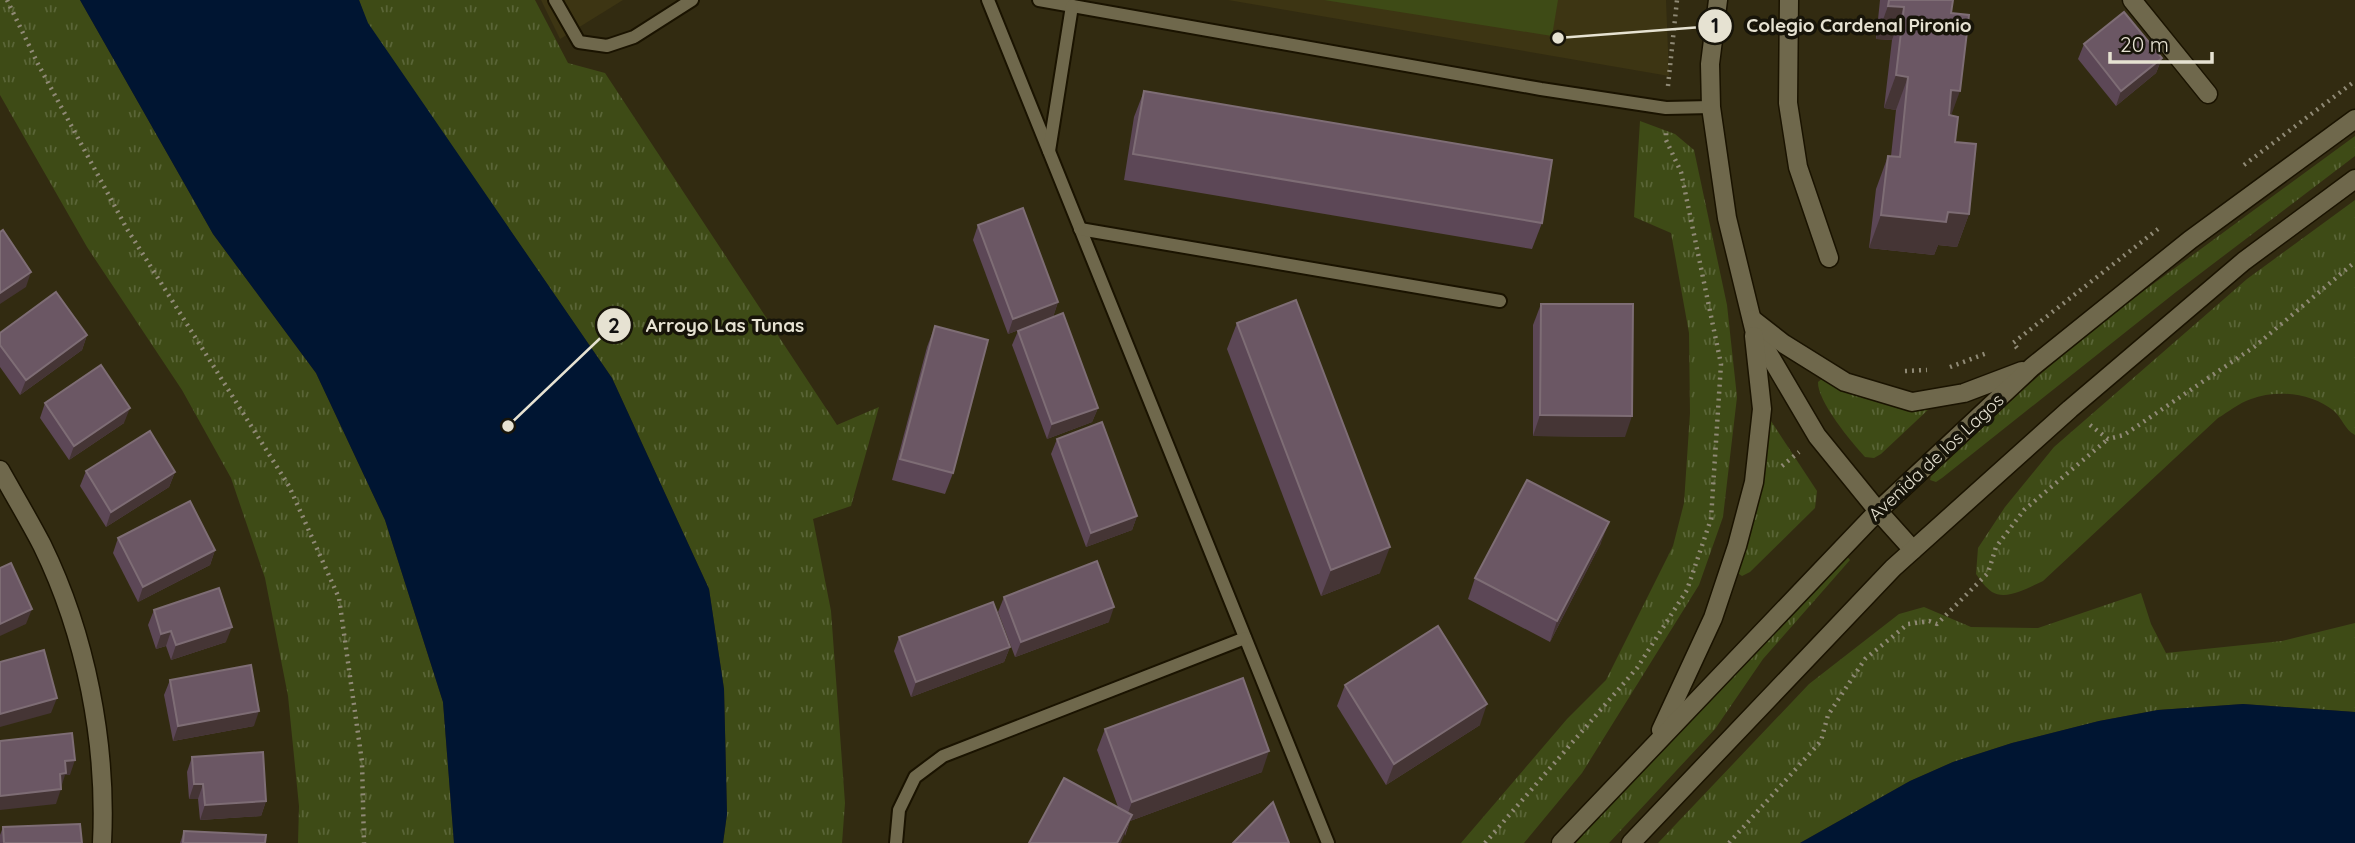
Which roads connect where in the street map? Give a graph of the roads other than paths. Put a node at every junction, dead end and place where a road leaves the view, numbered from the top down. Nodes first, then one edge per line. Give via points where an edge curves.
1 (555, 0) edge
2 (692, 0) edge
3 (988, 0) edge
4 (1039, 0) edge
5 (1718, 0) edge
6 (1788, 0) edge
7 (2132, 0) edge
8 (1072, 6) junction
9 (2208, 94) dead end
10 (1711, 107) junction
11 (2355, 119) edge
12 (1049, 151) junction
13 (2355, 179) edge
14 (1080, 229) junction
15 (1829, 258) dead end
16 (1500, 301) dead end
17 (1752, 323) junction
18 (2032, 367) junction
19 (0, 470) edge
20 (1878, 511) junction
21 (1913, 550) junction
22 (1245, 638) junction
23 (1654, 744) junction
24 (102, 843) edge
25 (896, 843) edge
26 (1328, 843) edge
27 (1561, 843) edge
28 (1631, 843) edge

1 - 2 lane via 579,42 607,46 634,37
3 - 12 lane
4 - 8 lane
5 - 10 street via 1710,64
6 - 15 street via 1788,103 1798,167
7 - 9 street
8 - 10 lane via 1541,89 1666,108
8 - 12 lane
10 - 17 street via 1727,218
11 - 18 street, Avenida de los Lagos via 2190,240
12 - 14 lane
13 - 21 street via 2244,261
14 - 16 lane
14 - 22 lane
17 - 18 street via 1844,382 1912,402 1964,393
17 - 20 street via 1817,436
17 - 23 street via 1762,409 1754,482 1713,618
18 - 20 street, Avenida de los Lagos
19 - 24 street via 43,546 75,628 94,713 104,812
20 - 21 street
20 - 23 street, Avenida de los Lagos
21 - 28 street
22 - 25 lane via 943,756 915,777 899,810
22 - 26 lane
23 - 27 street, Avenida de los Lagos

